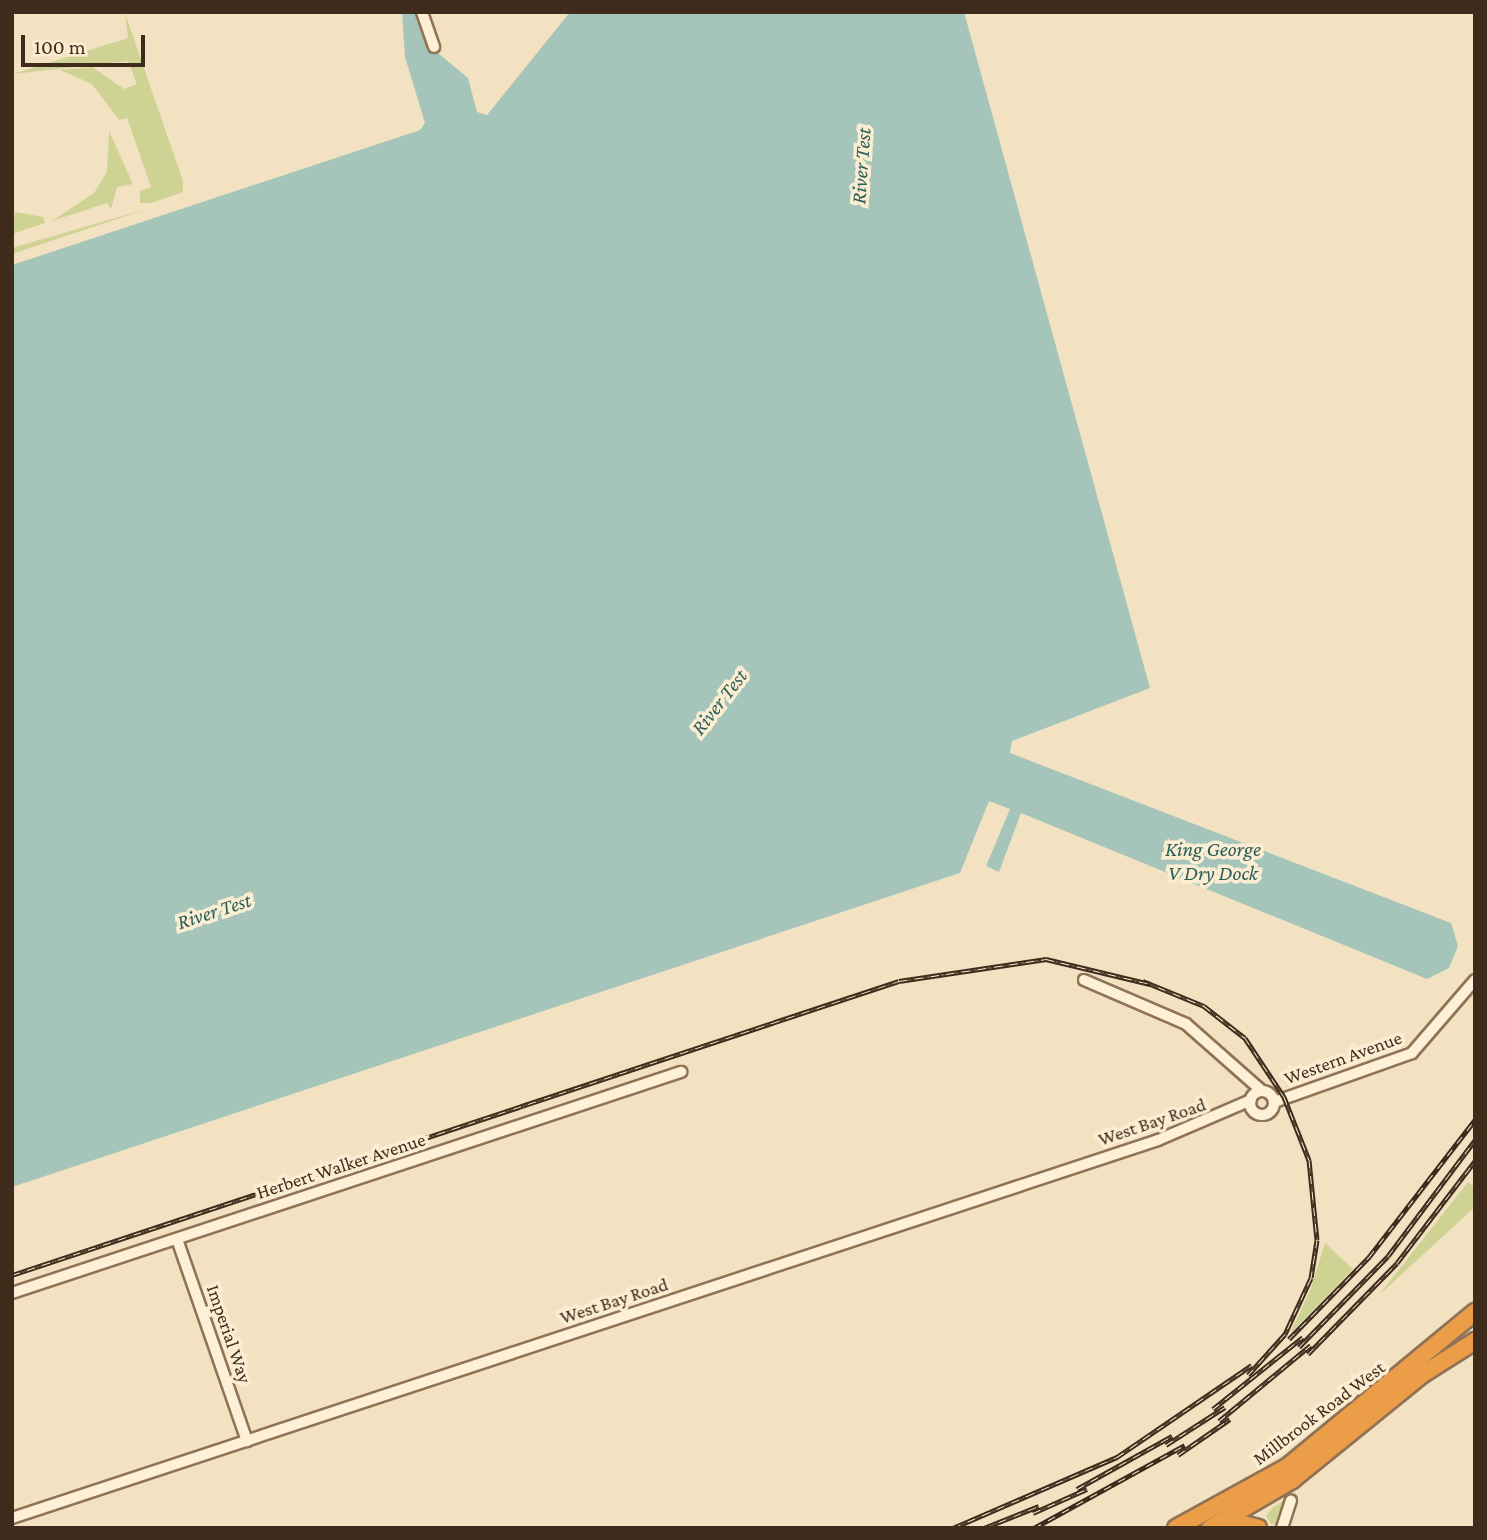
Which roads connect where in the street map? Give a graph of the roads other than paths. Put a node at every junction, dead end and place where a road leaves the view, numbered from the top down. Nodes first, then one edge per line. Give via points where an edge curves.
1 (422, 12) edge
2 (433, 47) dead end
3 (1475, 979) edge
4 (1084, 980) dead end
5 (681, 1072) dead end
6 (1255, 1096) junction
7 (1274, 1102) junction
8 (1255, 1112) junction
9 (1227, 1115) junction
10 (177, 1239) junction
11 (12, 1293) edge
12 (1475, 1312) edge
13 (1475, 1341) edge
14 (247, 1441) junction
15 (1265, 1498) junction
16 (1291, 1500) dead end
17 (12, 1518) edge
18 (1227, 1520) junction
19 (1176, 1528) edge
20 (1210, 1528) edge
21 (1260, 1528) edge
22 (1282, 1528) edge

1 - 2 street
3 - 7 street, Western Avenue via 1412,1053
4 - 6 street via 1186,1024 1243,1075
5 - 10 street, Herbert Walker Avenue
6 - 7 street
6 - 8 street
6 - 9 street, West Bay Road
7 - 8 street, Western Avenue via 1266,1114
8 - 9 street, West Bay Road
9 - 14 street, West Bay Road
10 - 11 street, Herbert Walker Avenue
10 - 14 street, Imperial Way
12 - 19 highway, Millbrook Road West via 1287,1467
13 - 15 highway, Millbrook Road West
14 - 17 street, West Bay Road
15 - 18 highway, Millbrook Road West
15 - 21 highway
16 - 22 street
18 - 20 highway, Millbrook Road West
18 - 21 highway

